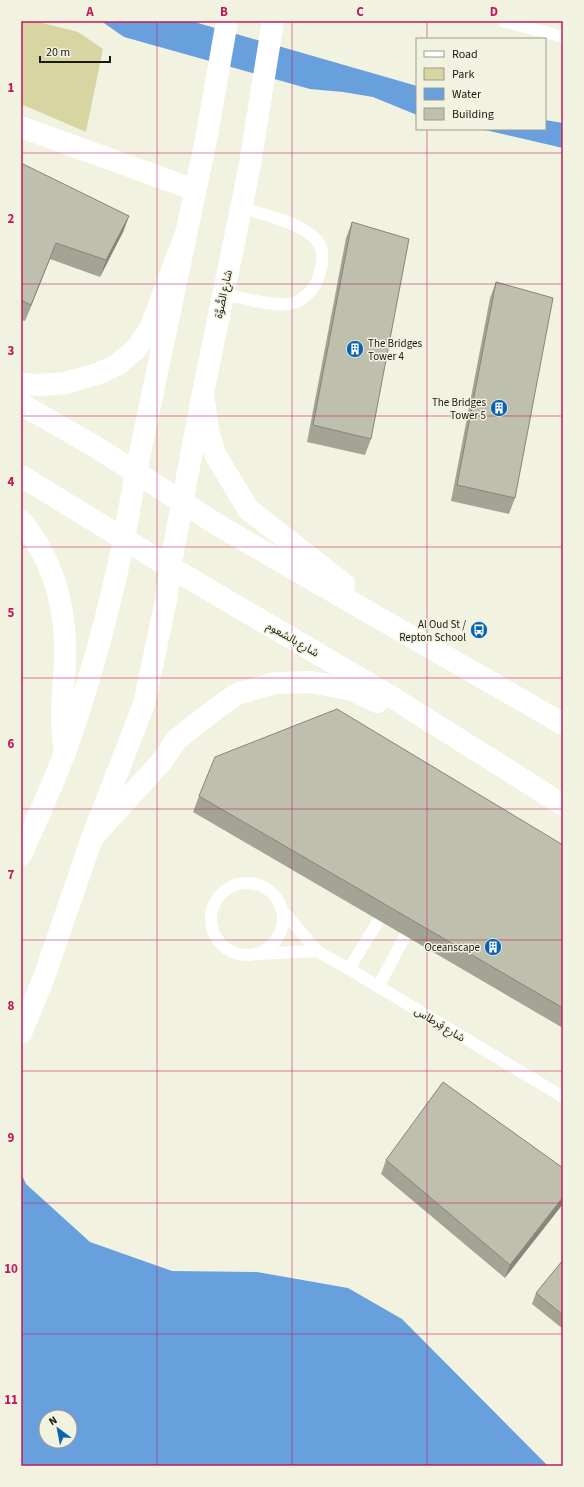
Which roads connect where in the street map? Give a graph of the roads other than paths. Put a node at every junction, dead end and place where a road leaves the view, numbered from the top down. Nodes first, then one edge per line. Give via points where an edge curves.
1 (227, 21) edge
2 (273, 21) edge
3 (503, 21) edge
4 (563, 38) edge
5 (21, 127) edge
6 (195, 190) junction
7 (241, 208) junction
8 (186, 233) junction
9 (223, 294) junction
10 (21, 384) edge
11 (203, 393) junction
12 (21, 404) edge
13 (136, 472) junction
14 (21, 476) edge
15 (184, 502) junction
16 (21, 521) edge
17 (124, 539) junction
18 (170, 567) junction
19 (404, 632) junction
20 (422, 716) junction
21 (563, 724) edge
22 (65, 753) junction
23 (563, 805) edge
24 (92, 838) junction
25 (21, 855) edge
26 (281, 909) junction
27 (377, 923) edge
28 (404, 938) edge
29 (317, 952) junction
30 (255, 954) junction
31 (348, 969) junction
32 (378, 987) junction
33 (21, 1033) edge
34 (563, 1097) edge

1 - 6 main road
2 - 7 main road, شارع الصُّوَّة
3 - 4 lane
5 - 6 main road
6 - 8 main road
7 - 9 main road, شارع الصُّوَّة
7 - 9 lane via 270,215 303,229 314,237 322,252 319,276 311,290 300,300 282,305
8 - 10 main road via 150,330 136,349 117,365 97,374 65,383
8 - 13 main road
9 - 11 main road, شارع الصُّوَّة
11 - 15 main road, شارع الصُّوَّة
11 - 19 main road via 208,431 215,454 248,509
12 - 13 main road
13 - 15 main road
13 - 17 main road
14 - 17 main road, شارع بالشعوم
15 - 18 main road, شارع الصُّوَّة
15 - 19 main road
16 - 22 main road via 44,556 56,584 63,613 65,643 62,717
17 - 18 main road, شارع بالشعوم
17 - 22 main road via 92,672
18 - 20 main road, شارع بالشعوم
18 - 24 main road, شارع الصُّوَّة via 166,600 144,704
19 - 21 main road
20 - 23 main road, شارع بالشعوم
20 - 24 main road via 396,710 352,690 312,682 275,683 236,694 176,740 162,761
22 - 25 main road
24 - 33 main road, شارع الصُّوَّة via 43,980
26 - 29 lane, شارع قِرطاس
26 - 30 lane via 283,920 275,942
26 - 30 lane via 276,898 257,884 233,886 215,901 211,912 215,936 232,952 243,955
27 - 31 lane
28 - 32 lane
29 - 30 lane
29 - 31 lane, شارع قِرطاس
31 - 32 lane, شارع قِرطاس
32 - 34 lane, شارع قِرطاس

